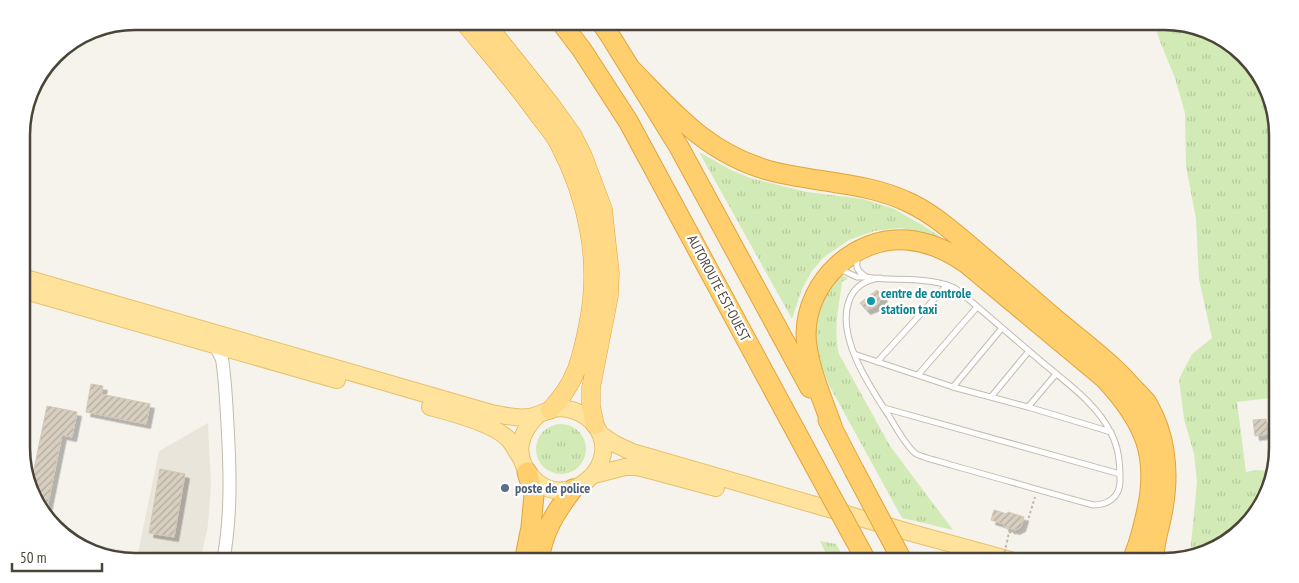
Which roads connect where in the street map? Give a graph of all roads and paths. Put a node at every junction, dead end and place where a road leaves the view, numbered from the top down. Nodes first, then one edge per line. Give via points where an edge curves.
1 (470, 30) edge
2 (491, 30) edge
3 (567, 30) edge
4 (606, 30) edge
5 (631, 70) junction
6 (862, 249) junction
7 (866, 276) junction
8 (826, 278) junction
9 (880, 278) junction
10 (30, 279) edge
11 (947, 285) junction
12 (30, 292) edge
13 (977, 307) junction
14 (1002, 328) junction
15 (211, 344) junction
16 (1029, 351) junction
17 (241, 352) junction
18 (854, 354) junction
19 (878, 362) junction
20 (223, 365) junction
21 (1056, 374) junction
22 (918, 375) junction
23 (953, 387) junction
24 (991, 397) junction
25 (1028, 407) junction
26 (884, 408) junction
27 (544, 412) junction
28 (597, 430) junction
29 (834, 432) junction
30 (1111, 432) junction
31 (525, 466) junction
32 (594, 474) junction
33 (1120, 474) junction
34 (573, 489) junction
35 (1037, 490) junction
36 (224, 553) edge
37 (526, 553) edge
38 (541, 553) edge
39 (862, 553) edge
40 (898, 553) edge
41 (945, 553) edge
42 (985, 553) edge
43 (1004, 553) edge
44 (1136, 553) edge
45 (1154, 553) edge

1 - 27 highway via 559,143 585,207 591,238 591,311 583,347 571,382 560,399
2 - 28 highway via 573,136 603,209 610,273 609,296 591,388 591,406
3 - 39 highway, AUTOROUTE EST-OUEST, bridge via 628,120
4 - 5 highway
5 - 29 highway via 679,147
5 - 45 highway via 691,130 731,156 768,170 882,192 932,216 1121,374 1146,402 1164,450 1166,493
6 - 7 lane via 856,267
6 - 8 highway via 838,264
6 - 44 highway via 883,242 908,240 956,256 1105,379 1133,413 1148,450 1152,474 1150,499
7 - 8 lane via 857,277 844,270
7 - 9 lane
8 - 29 highway via 814,298 806,332 812,367
9 - 11 lane
9 - 18 lane via 858,287 847,306 845,324
10 - 27 main road via 477,409 518,417
11 - 13 lane
11 - 19 lane
12 - 15 main road
13 - 14 lane
13 - 22 lane
14 - 16 lane
14 - 23 lane
15 - 17 main road
15 - 20 street via 221,355
16 - 21 lane
16 - 24 lane
17 - 20 street via 230,356
17 - 31 main road via 481,423 510,440
18 - 19 lane
18 - 26 lane
19 - 22 lane
20 - 36 street via 230,478
21 - 25 lane
21 - 30 lane via 1093,407
22 - 23 lane
23 - 24 lane
24 - 25 lane
25 - 30 lane
26 - 33 lane
26 - 35 lane via 916,454
27 - 28 main road via 562,408 575,410 586,416
27 - 31 main road via 529,424 523,435 520,448
28 - 32 main road via 602,455
28 - 42 main road via 632,452
29 - 40 highway, bridge
30 - 33 lane via 1120,459
31 - 34 main road via 536,482 548,488
31 - 37 highway via 534,495
32 - 34 main road via 585,484
32 - 41 main road via 625,467 649,470
33 - 35 lane via 1118,491 1112,500 1102,505 1093,506
34 - 38 highway via 554,515
35 - 43 path, bridge via 1026,530 1018,534 1009,532

